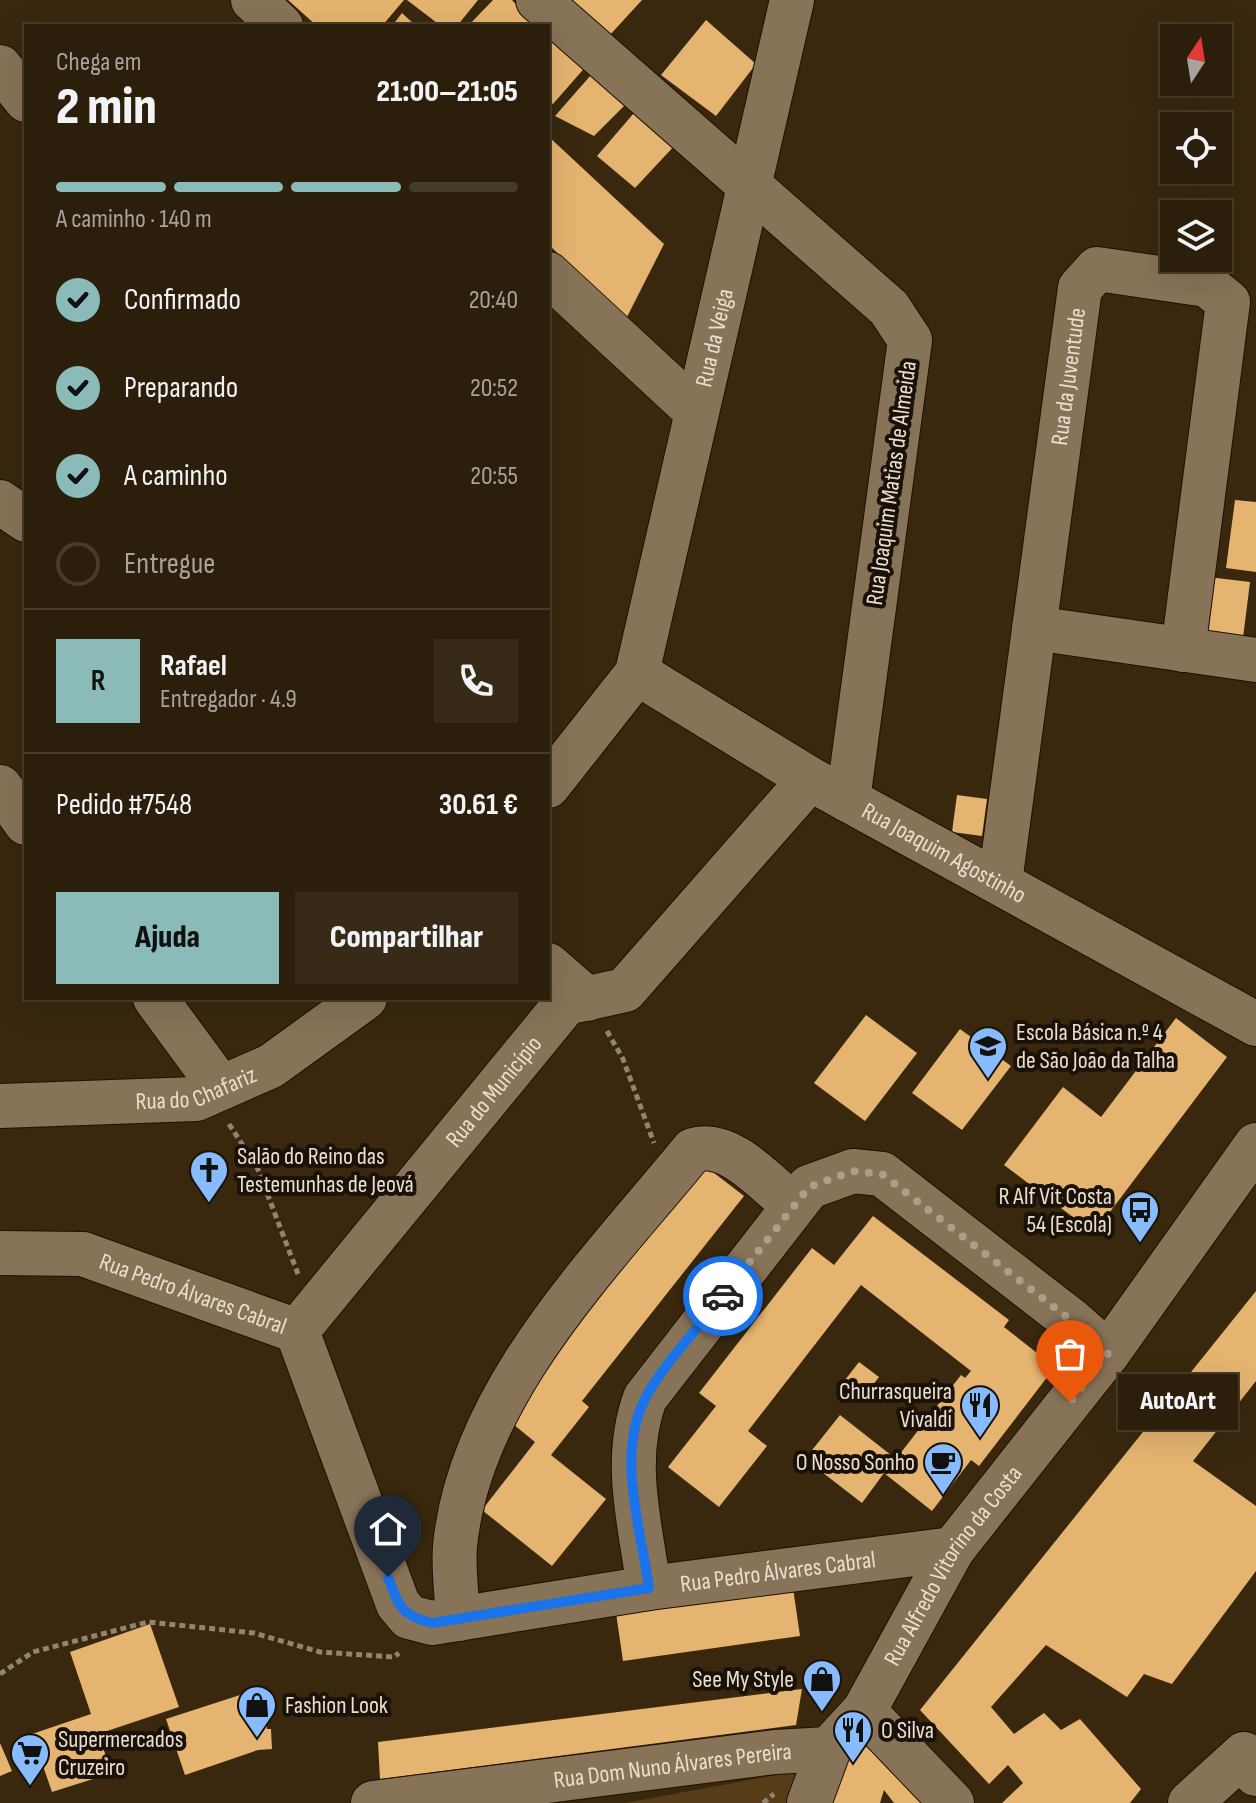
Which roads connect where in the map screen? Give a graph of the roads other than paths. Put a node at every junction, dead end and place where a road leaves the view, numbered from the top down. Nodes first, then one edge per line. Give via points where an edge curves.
1 (253, 0) edge
2 (538, 0) edge
3 (792, 0) edge
4 (279, 24) edge
5 (0, 67) edge
6 (24, 97) edge
7 (749, 187) junction
8 (550, 276) edge
9 (697, 412) junction
10 (0, 502) edge
11 (24, 519) edge
12 (1034, 628) junction
13 (1183, 650) junction
14 (1256, 660) edge
15 (637, 673) junction
16 (552, 770) edge
17 (0, 787) edge
18 (829, 790) junction
19 (24, 820) edge
20 (1000, 882) junction
21 (550, 967) edge
22 (587, 999) junction
23 (156, 1000) edge
24 (362, 1000) edge
25 (1256, 1024) edge
26 (215, 1090) junction
27 (0, 1106) edge
28 (1256, 1145) edge
29 (793, 1205) junction
30 (0, 1253) edge
31 (304, 1322) junction
32 (1108, 1353) junction
33 (953, 1549) junction
34 (649, 1588) junction
35 (445, 1621) junction
36 (864, 1711) junction
37 (829, 1749) junction
38 (1256, 1774) edge
39 (373, 1803) edge
40 (809, 1803) edge
41 (952, 1803) edge
42 (1190, 1803) edge

1 - 4 street
2 - 7 street, Rua Joaquim Matias de Almeida
3 - 7 street, Rua da Veiga
5 - 6 street
7 - 9 street, Rua da Veiga
7 - 18 street, Rua Joaquim Matias de Almeida via 889,308 910,340
8 - 9 street
9 - 15 street, Rua da Veiga
10 - 11 street
12 - 13 street
12 - 13 street, Rua da Juventude via 1080,288 1097,269 1192,282 1207,285 1228,302
12 - 20 street, Rua da Juventude
13 - 14 street
15 - 16 street
15 - 18 street, Rua Joaquim Agostinho
17 - 19 street
18 - 20 street, Rua Joaquim Agostinho
18 - 22 street, Rua do Município via 625,990
20 - 25 street, Rua Joaquim Agostinho
21 - 22 street
22 - 31 street, Rua do Município via 566,1003
23 - 26 street
24 - 26 street, Rua do Chafariz via 271,1066
26 - 27 street, Rua do Chafariz via 196,1099
28 - 32 street, Rua Alfredo Vitorino da Costa
29 - 32 street via 809,1187 853,1171 882,1174
29 - 34 street via 645,1398 634,1428 631,1463
29 - 35 street via 726,1152 709,1146 693,1150 540,1338 494,1414 461,1507
30 - 31 street, Rua Pedro Álvares Cabral via 83,1254
31 - 35 street, Rua Pedro Álvares Cabral via 398,1604 409,1617
32 - 33 street, Rua Alfredo Vitorino da Costa
33 - 34 street, Rua Pedro Álvares Cabral
33 - 36 street, Rua Alfredo Vitorino da Costa
34 - 35 street, Rua Pedro Álvares Cabral
36 - 37 street, Rua Alfredo Vitorino da Costa
36 - 41 street
37 - 39 street, Rua Dom Nuno Álvares Pereira
37 - 40 street, Rua Alfredo Vitorino da Costa
38 - 42 street via 1244,1754

